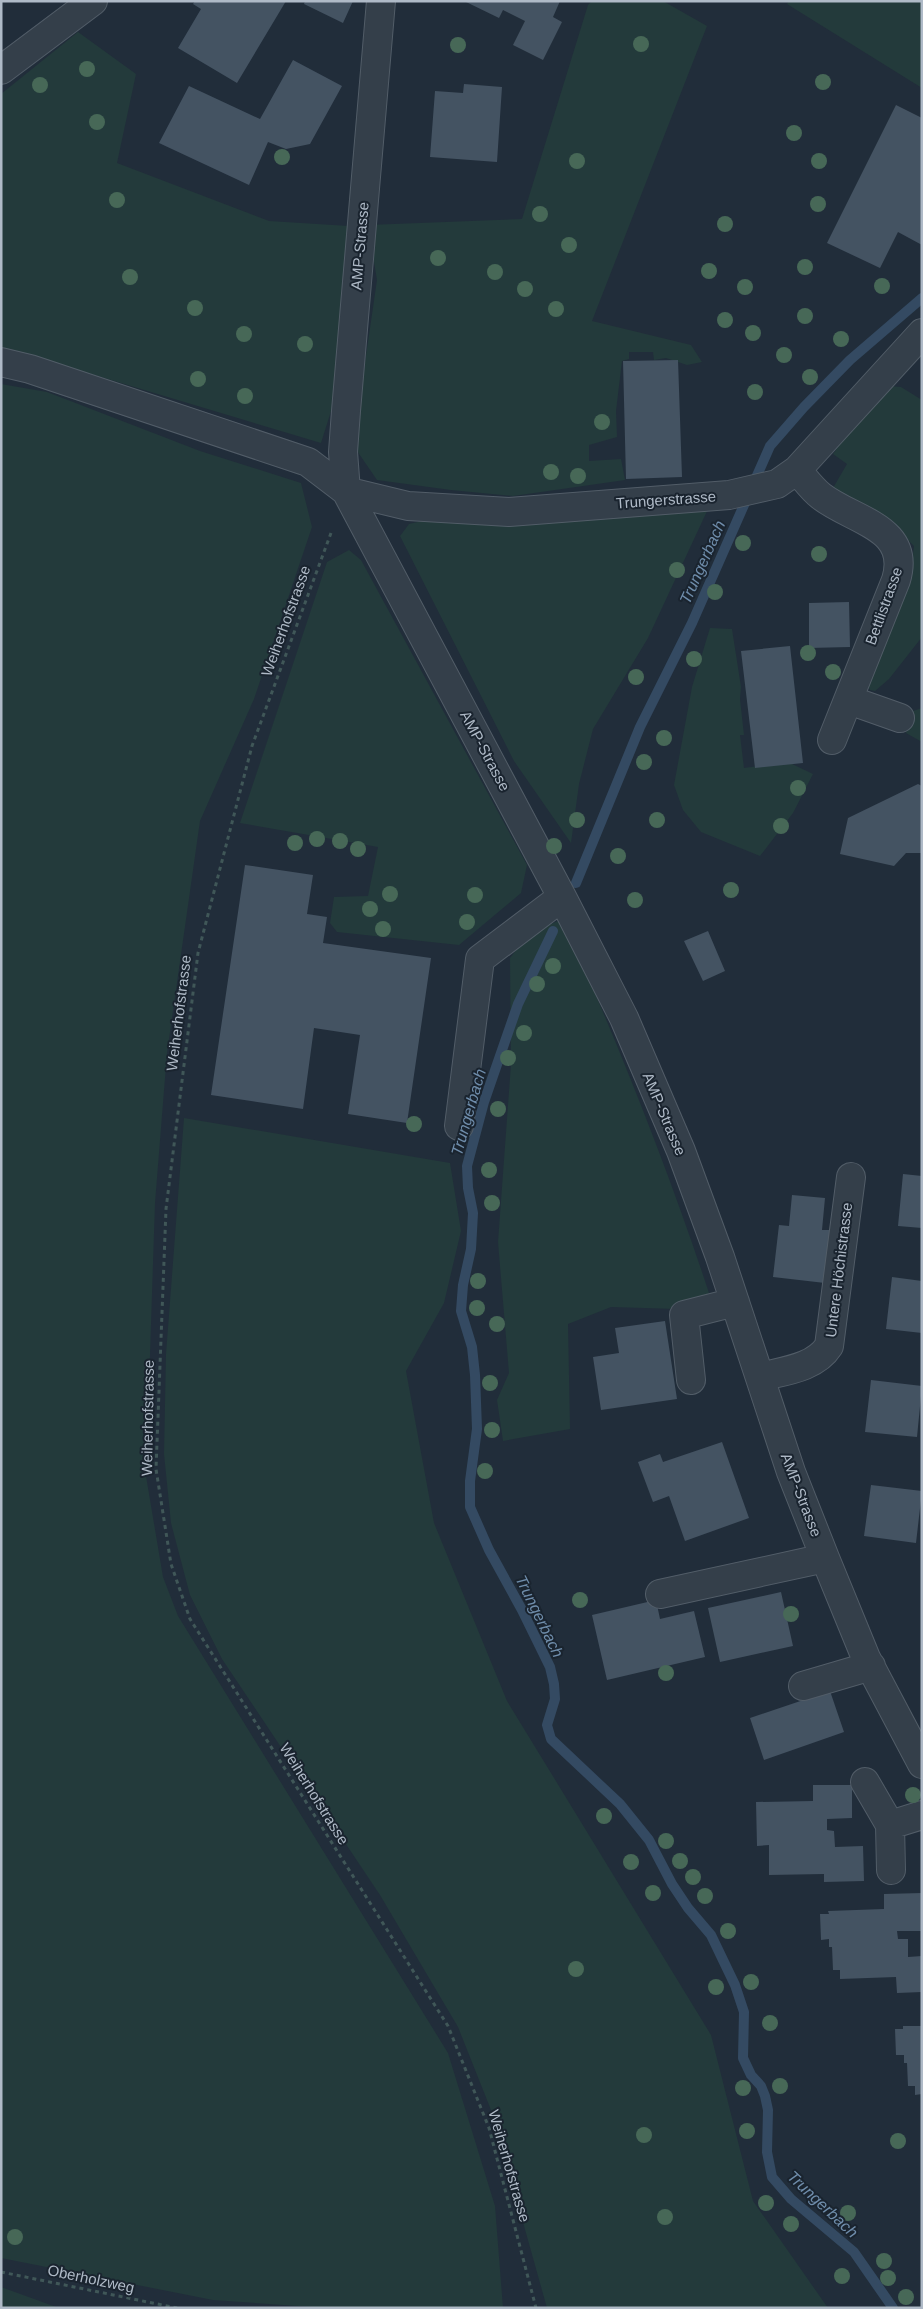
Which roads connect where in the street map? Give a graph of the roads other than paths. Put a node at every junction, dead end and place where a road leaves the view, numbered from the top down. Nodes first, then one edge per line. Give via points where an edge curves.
1 (94, 1) edge
2 (381, 1) edge
3 (1, 70) edge
4 (922, 333) edge
5 (1, 362) edge
6 (787, 477) junction
7 (346, 490) junction
8 (849, 700) junction
9 (900, 718) dead end
10 (832, 740) dead end
11 (562, 897) junction
12 (459, 1126) dead end
13 (850, 1177) dead end
14 (735, 1302) junction
15 (760, 1377) junction
16 (691, 1380) dead end
17 (825, 1558) junction
18 (660, 1594) dead end
19 (870, 1666) junction
20 (803, 1686) dead end
21 (922, 1764) edge
22 (865, 1782) dead end
23 (922, 1815) edge
24 (890, 1826) junction
25 (891, 1870) dead end

1 - 3 street
2 - 7 street, AMP-Strasse via 343,452
4 - 6 street
5 - 7 street, AMP-Strasse via 308,462
6 - 7 street, Trungerstrasse via 730,495 509,512 408,506
6 - 8 street, Bettlistrasse via 881,531 899,552 896,580
7 - 11 street, AMP-Strasse
8 - 9 street
8 - 10 street, Bettlistrasse
11 - 12 street via 480,959
11 - 14 street, AMP-Strasse via 632,1036 680,1152
13 - 15 street, Untere Höchistrasse via 829,1346 813,1362
14 - 15 street, AMP-Strasse
14 - 16 street via 684,1315
15 - 17 street, AMP-Strasse via 791,1472
17 - 18 street
17 - 19 street, AMP-Strasse
19 - 20 street
19 - 21 street, AMP-Strasse
22 - 24 street
23 - 24 street
24 - 25 street

